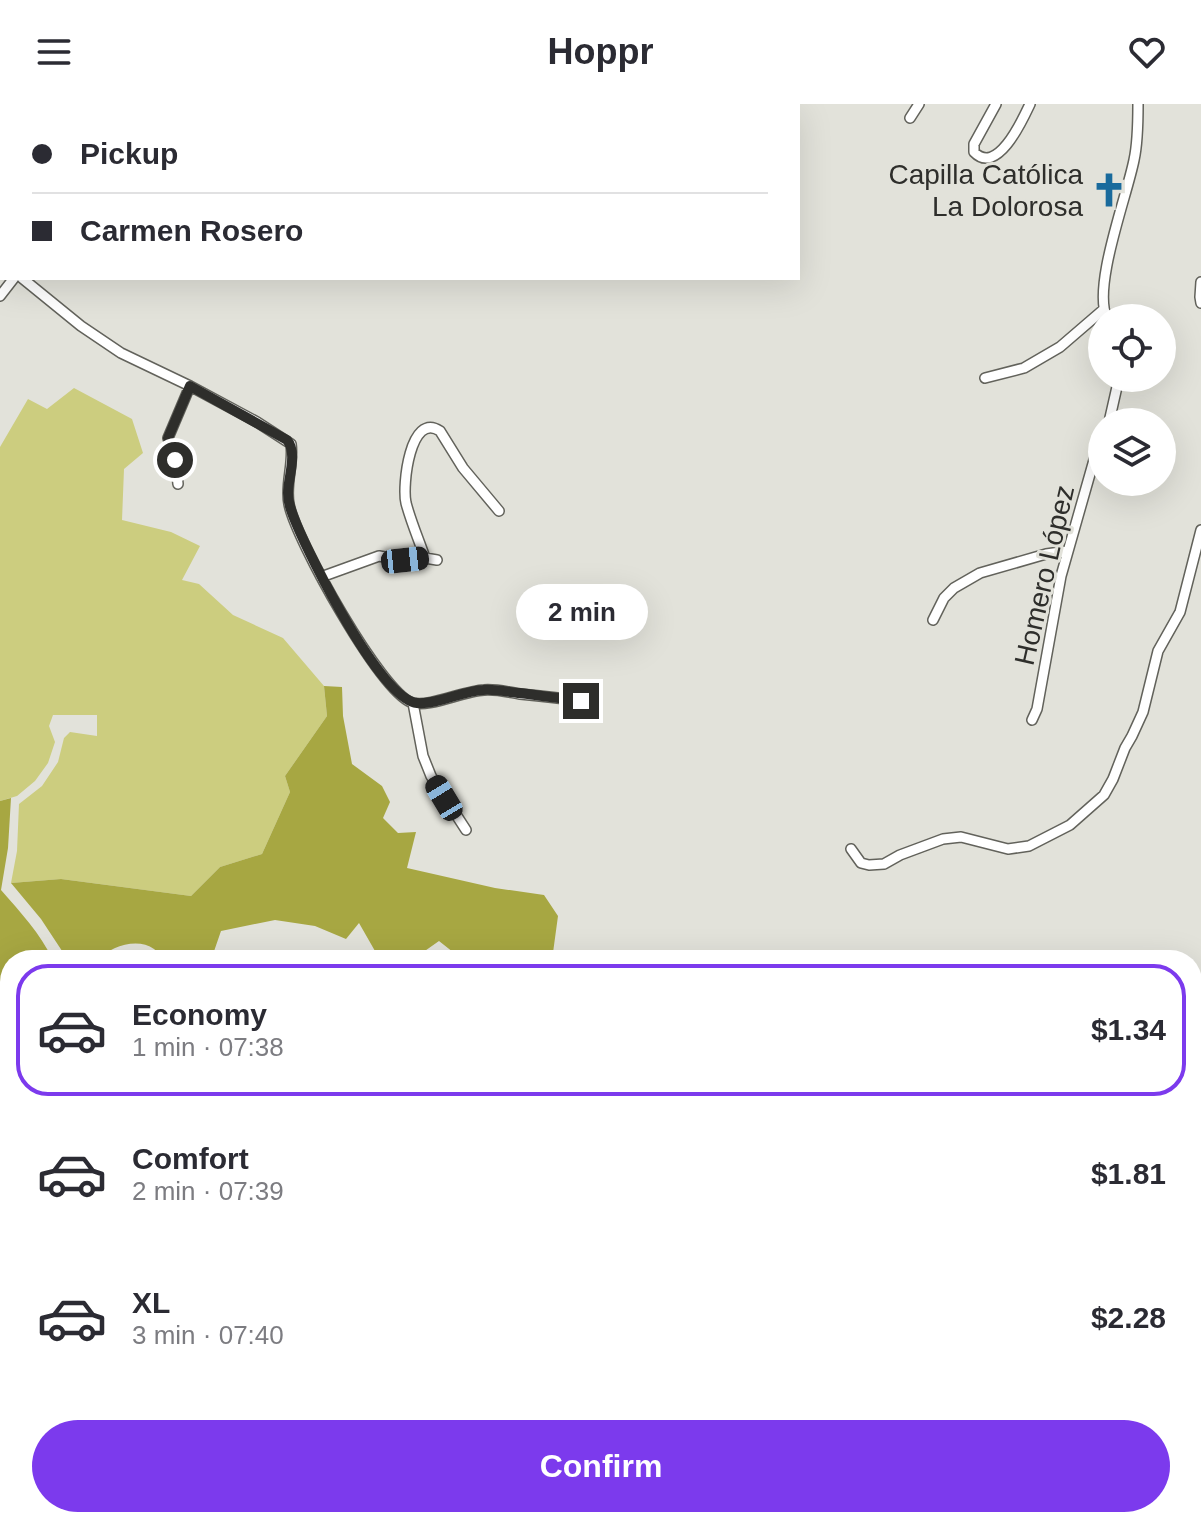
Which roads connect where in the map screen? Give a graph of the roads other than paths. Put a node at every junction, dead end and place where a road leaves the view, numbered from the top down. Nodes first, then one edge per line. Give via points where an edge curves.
1 (919, 104) edge
2 (996, 104) edge
3 (1030, 104) edge
4 (1138, 104) edge
5 (910, 118) dead end
6 (12, 280) edge
7 (24, 280) edge
8 (1201, 282) edge
9 (0, 296) edge
10 (1201, 303) edge
11 (1106, 304) edge
12 (1088, 326) edge
13 (985, 378) dead end
14 (190, 386) junction
15 (1088, 481) edge
16 (178, 484) dead end
17 (499, 511) dead end
18 (1201, 530) edge
19 (1068, 551) junction
20 (425, 558) junction
21 (437, 560) dead end
22 (321, 577) junction
23 (933, 620) dead end
24 (581, 701) dead end
25 (413, 703) junction
26 (1032, 720) dead end
27 (466, 830) dead end
28 (851, 849) dead end

1 - 5 street
2 - 3 street via 974,144 980,158 993,157 1006,145
4 - 11 street via 1135,159 1108,258
6 - 9 street
7 - 14 street via 121,353
8 - 10 street
12 - 13 street via 1024,368
14 - 16 street via 168,438
14 - 22 street via 291,444 289,504
15 - 19 street, Homero López
17 - 20 street via 440,431 422,430 414,443 405,493
18 - 28 street via 1180,612 1158,651 1143,712 1104,795 1070,825 1029,846 1008,849 961,837 943,839 884,864 869,865
19 - 23 street via 980,573 944,598
19 - 26 street, Homero López
20 - 21 street
20 - 22 street via 375,557
22 - 25 street via 359,643
24 - 25 street via 484,690
25 - 27 street via 431,776

